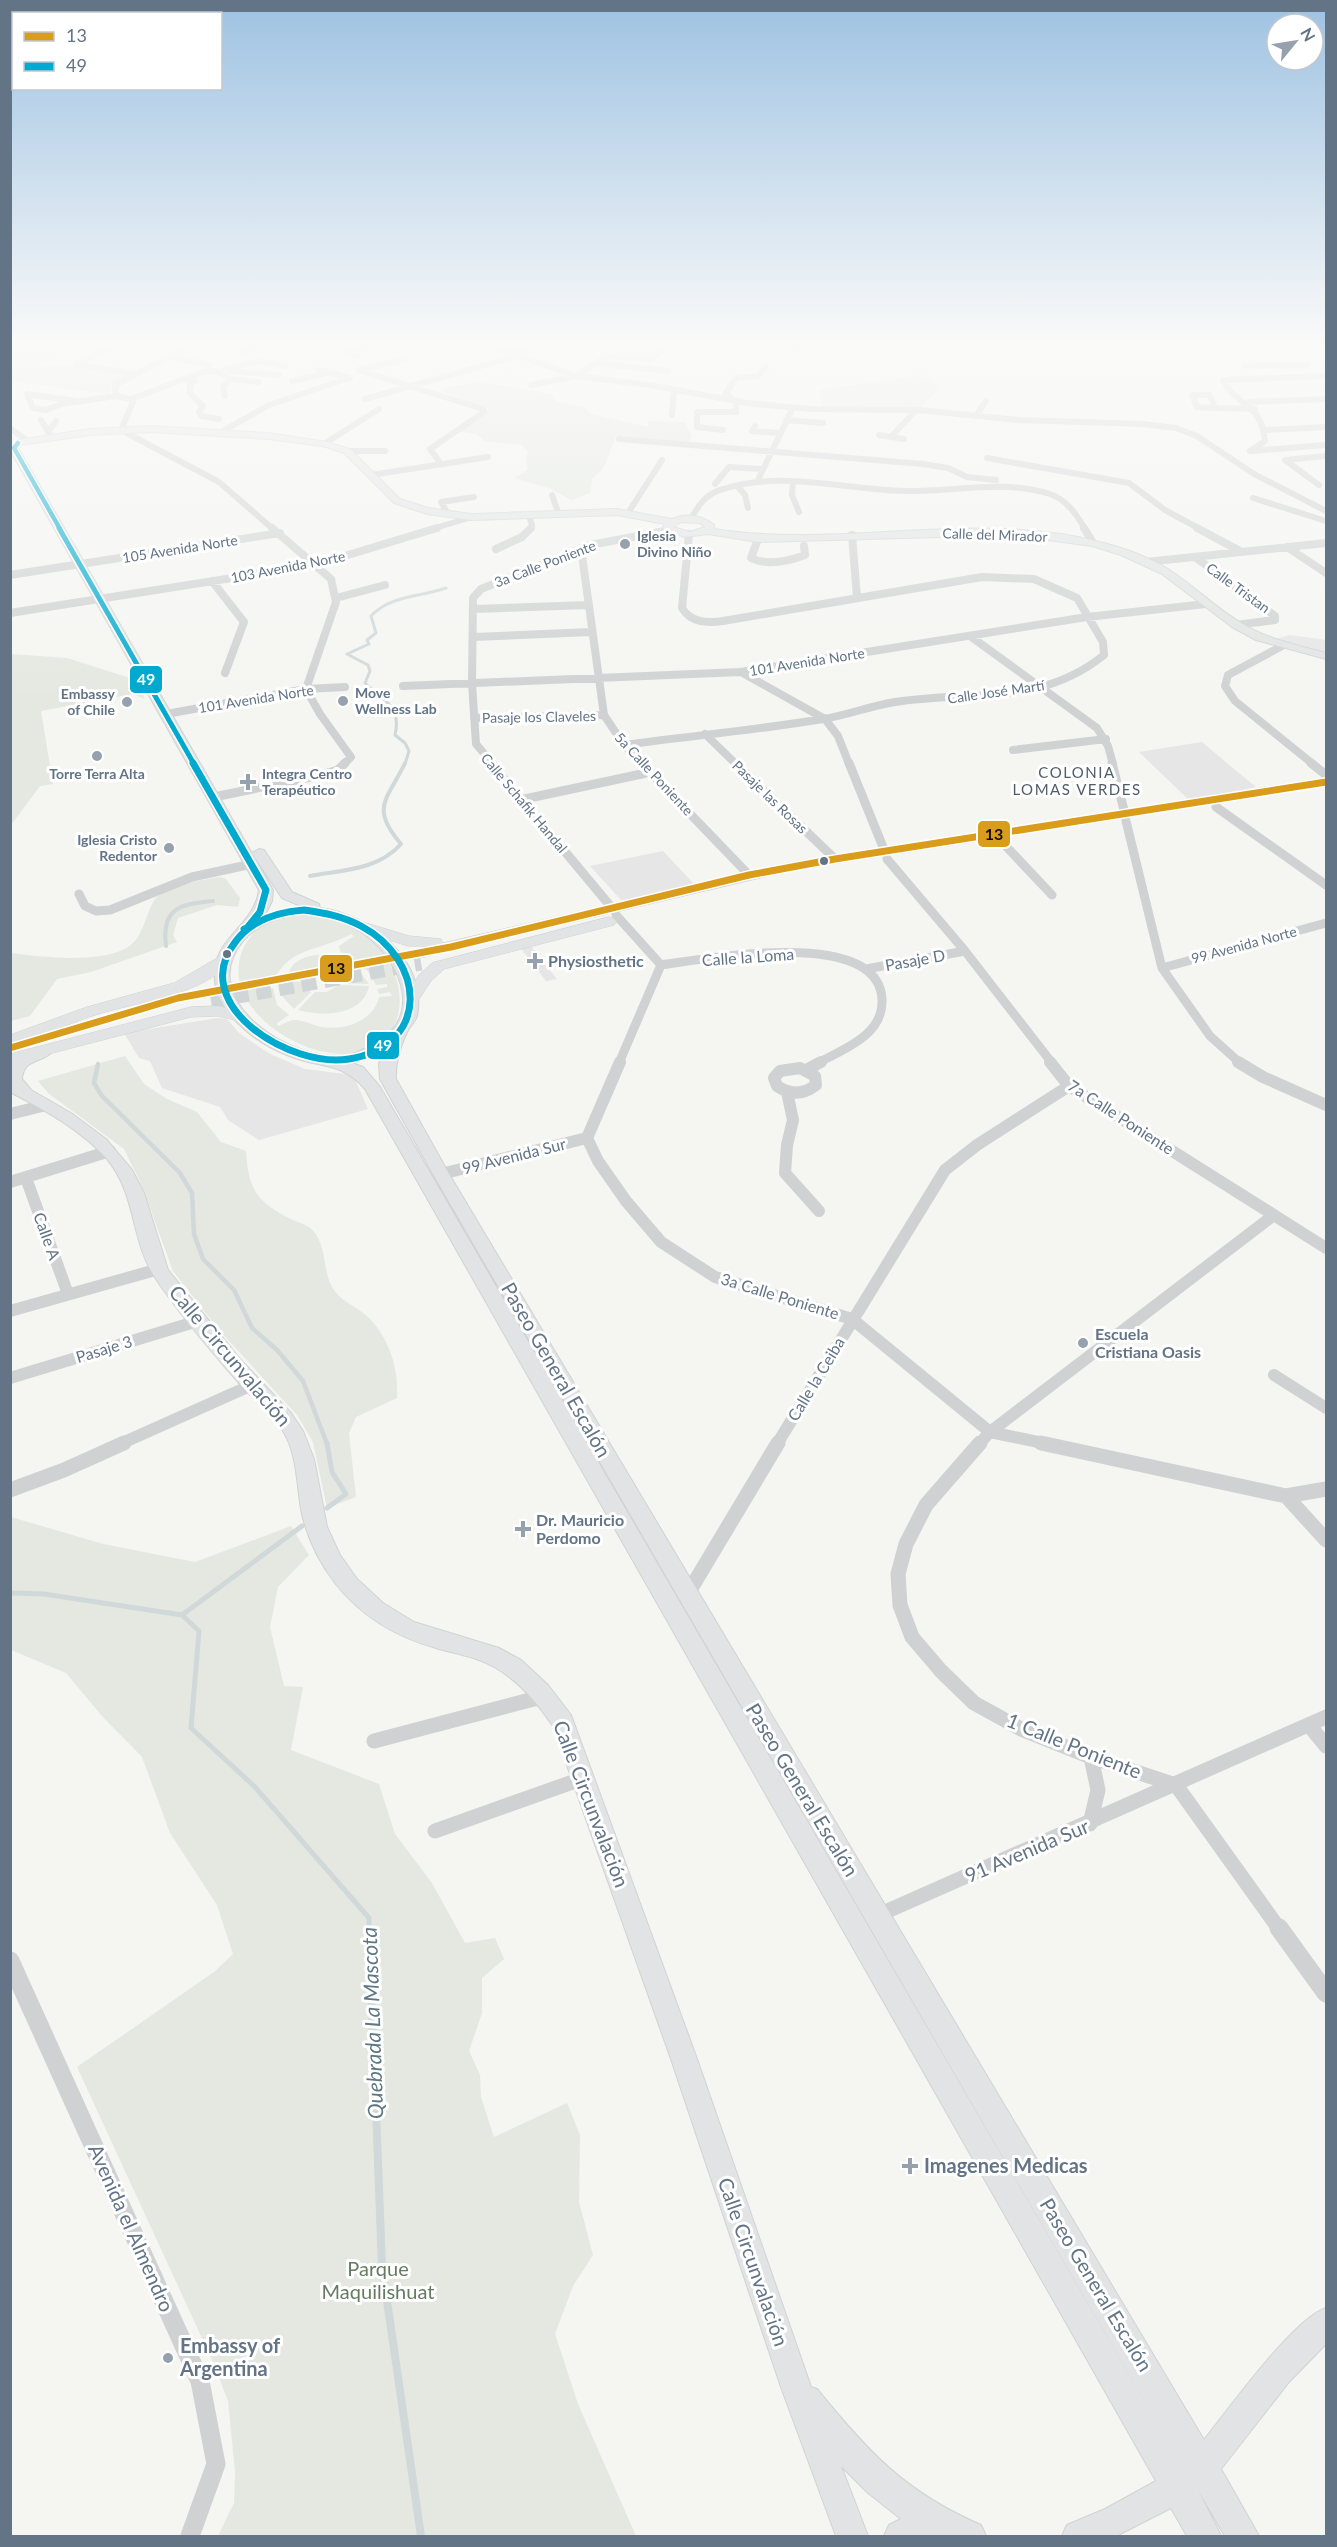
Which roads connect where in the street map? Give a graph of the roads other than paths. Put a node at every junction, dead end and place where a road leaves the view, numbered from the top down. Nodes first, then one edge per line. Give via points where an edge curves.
1 (33, 463) edge
2 (185, 463) edge
3 (357, 463) edge
4 (449, 463) edge
5 (660, 463) edge
6 (765, 463) edge
7 (910, 463) edge
8 (1015, 463) edge
9 (1237, 463) edge
10 (1252, 463) edge
11 (1289, 463) edge
12 (441, 464) joint
13 (762, 469) junction
14 (1254, 474) junction
15 (371, 475) junction
16 (996, 480) dead end
17 (757, 482) junction
18 (793, 482) junction
19 (715, 484) dead end
20 (737, 486) junction
21 (1307, 488) dead end
22 (1298, 490) dead end
23 (1289, 491) junction
24 (552, 495) dead end
25 (474, 497) dead end
26 (1253, 498) dead end
27 (748, 508) dead end
28 (1326, 511) edge
29 (799, 512) dead end
30 (628, 513) junction
31 (448, 514) junction
32 (559, 515) junction
33 (529, 516) junction
34 (472, 517) junction
35 (691, 519) junction
36 (1326, 521) edge
37 (671, 526) junction
38 (707, 531) junction
39 (280, 533) junction
40 (689, 534) junction
41 (852, 535) junction
42 (758, 538) junction
43 (1093, 543) junction
44 (1326, 543) edge
45 (804, 546) dead end
46 (1287, 547) junction
47 (581, 548) junction
48 (495, 549) dead end
49 (1240, 551) junction
50 (1195, 557) junction
51 (1146, 562) junction
52 (85, 564) junction
53 (315, 565) junction
54 (1326, 573) edge
55 (10, 575) edge
56 (212, 581) junction
57 (385, 585) dead end
58 (336, 598) junction
59 (857, 598) junction
60 (105, 599) junction
61 (1206, 604) junction
62 (589, 605) junction
63 (475, 609) junction
64 (10, 613) edge
65 (1087, 617) junction
66 (1236, 625) junction
67 (591, 632) junction
68 (970, 636) junction
69 (474, 637) junction
70 (1282, 646) junction
71 (1326, 657) edge
72 (741, 672) junction
73 (225, 673) dead end
74 (598, 678) junction
75 (472, 682) junction
76 (403, 686) dead end
77 (345, 687) dead end
78 (1044, 688) junction
79 (306, 689) junction
80 (171, 713) junction
81 (604, 715) junction
82 (474, 718) junction
83 (825, 719) junction
84 (705, 734) junction
85 (1106, 739) junction
86 (624, 745) junction
87 (1013, 750) dead end
88 (651, 772) junction
89 (1326, 775) edge
90 (1326, 782) edge
91 (1326, 790) edge
92 (219, 796) junction
93 (520, 800) junction
94 (1216, 807) junction
95 (1126, 817) junction
96 (1001, 841) junction
97 (886, 855) junction
98 (835, 859) junction
99 (252, 864) junction
100 (748, 875) junction
101 (1326, 885) edge
102 (79, 894) dead end
103 (1052, 896) dead end
104 (612, 908) junction
105 (321, 911) junction
106 (1326, 923) edge
107 (363, 927) junction
108 (244, 929) junction
109 (965, 951) junction
110 (225, 959) junction
111 (418, 959) tunnel mouth
112 (661, 965) junction
113 (1162, 968) junction
114 (866, 969) junction
115 (411, 999) junction
116 (239, 1016) junction
117 (399, 1036) junction
118 (10, 1041) edge
119 (10, 1048) edge
120 (50, 1050) junction
121 (10, 1054) edge
122 (10, 1059) edge
123 (328, 1061) junction
124 (806, 1070) junction
125 (1069, 1086) junction
126 (17, 1089) edge
127 (788, 1092) junction
128 (46, 1105) junction
129 (1326, 1105) edge
130 (10, 1114) edge
131 (587, 1138) junction
132 (110, 1151) junction
133 (441, 1174) junction
134 (26, 1178) junction
135 (10, 1182) edge
136 (819, 1211) dead end
137 (1274, 1215) junction
138 (1326, 1248) edge
139 (159, 1269) junction
140 (68, 1294) junction
141 (10, 1311) edge
142 (852, 1319) junction
143 (198, 1321) junction
144 (1274, 1375) dead end
145 (10, 1378) edge
146 (252, 1385) junction
147 (1326, 1408) edge
148 (990, 1432) junction
149 (1326, 1489) edge
150 (10, 1490) edge
151 (1286, 1496) junction
152 (1326, 1540) edge
153 (687, 1595) junction
154 (545, 1696) junction
155 (1326, 1717) edge
156 (1309, 1725) junction
157 (374, 1741) dead end
158 (1326, 1746) edge
159 (1091, 1757) junction
160 (584, 1778) junction
161 (1176, 1785) junction
162 (1090, 1824) junction
163 (435, 1831) dead end
164 (876, 1916) junction
165 (10, 1961) edge
166 (1326, 1993) edge
167 (1326, 2323) edge
168 (795, 2387) junction
169 (1204, 2466) junction
170 (1177, 2487) junction
171 (960, 2533) edge
172 (190, 2536) edge
173 (852, 2536) edge
174 (900, 2536) edge
175 (1078, 2536) edge
176 (1205, 2536) edge
177 (1243, 2536) edge

1 - 52 street
2 - 39 street via 212,477
3 - 15 street
4 - 12 street
5 - 30 street
6 - 13 street
7 - 16 street
8 - 49 street via 1129,483 1155,504
9 - 14 street
10 - 14 street
11 - 21 street via 1319,485
12 - 15 street
13 - 17 street
13 - 19 street via 729,467
14 - 23 street
15 - 31 street via 402,504
17 - 18 street
17 - 20 street
18 - 29 street via 792,495
18 - 43 street via 903,491 1002,487 1035,491 1069,505
20 - 27 street via 745,495
20 - 35 street via 697,502
22 - 23 street
23 - 28 street
24 - 32 street
25 - 31 street via 441,502
26 - 36 street
30 - 32 street
30 - 37 street
31 - 34 street
32 - 33 street
33 - 34 street
33 - 48 street via 530,531
34 - 53 street, 103 Avenida Norte
35 - 37 street
35 - 38 street via 710,524
37 - 40 street
37 - 47 street, 3a Calle Poniente
38 - 40 street
38 - 42 street, Calle del Mirador
39 - 52 street, 105 Avenida Norte
39 - 53 street
40 - 59 street, Calle José Martí via 682,608 693,619 723,621
41 - 42 street, Calle del Mirador
41 - 43 street, Calle del Mirador via 1010,532
41 - 59 street
42 - 45 street via 751,558 757,561 795,560 805,555
43 - 51 street, Calle del Mirador
44 - 46 street
46 - 49 street
46 - 54 street
47 - 62 street, 5a Calle Poniente
47 - 63 street, 3a Calle Poniente via 480,589 473,598
49 - 50 street
50 - 51 street
50 - 66 street, Calle Tristan via 1275,616 1275,620 1267,622
51 - 61 street, Calle del Mirador via 1166,572
52 - 55 street, 105 Avenida Norte
52 - 60 street
53 - 56 street, 103 Avenida Norte
53 - 58 street via 334,583
56 - 60 street, 103 Avenida Norte
56 - 73 street via 244,622
57 - 58 street
58 - 79 street
59 - 65 street, Calle José Martí via 1007,576 1058,586 1077,598
60 - 64 street, 103 Avenida Norte
60 - 80 street
61 - 65 street, 101 Avenida Norte
61 - 66 street, Calle del Mirador
62 - 63 street
62 - 67 street, 5a Calle Poniente
63 - 69 street, 3a Calle Poniente
65 - 68 street, 101 Avenida Norte
65 - 78 street, Calle José Martí via 1103,642 1104,656 1091,667
66 - 70 street, Calle del Mirador
67 - 69 street
67 - 74 street, 5a Calle Poniente
68 - 72 street, 101 Avenida Norte
68 - 78 street
69 - 75 street, 3a Calle Poniente
70 - 71 street, Calle del Mirador
70 - 89 street via 1228,675 1225,686 1235,701
72 - 74 street, 101 Avenida Norte
72 - 83 street, 7a Calle Poniente
74 - 75 street, 101 Avenida Norte
74 - 81 street, 5a Calle Poniente
75 - 76 street, 101 Avenida Norte
75 - 82 street, Calle Schafik Handal
77 - 79 street, 101 Avenida Norte
78 - 83 street, Calle José Martí via 961,699 905,701
78 - 85 street via 1092,722
79 - 80 street, 101 Avenida Norte
79 - 92 street via 350,753 348,763 321,775
80 - 92 street
81 - 82 street, Pasaje los Claveles
81 - 86 street, 5a Calle Poniente
82 - 93 street, Calle Schafik Handal via 477,747
83 - 84 street, Calle José Martí
83 - 97 street, 7a Calle Poniente via 838,736
84 - 86 street, Calle José Martí
84 - 98 street, Pasaje las Rosas
85 - 87 street
85 - 95 street
86 - 88 street, 5a Calle Poniente
88 - 93 street
88 - 100 street, 5a Calle Poniente
90 - 95 main road
91 - 94 main road
92 - 99 street
92 - 105 street via 284,892
93 - 104 street, Calle Schafik Handal
94 - 95 main road
94 - 101 street
95 - 96 main road
95 - 97 main road
95 - 113 street
96 - 97 main road
96 - 103 street
97 - 98 main road
97 - 104 main road
97 - 109 street, 7a Calle Poniente
98 - 100 main road
99 - 102 street via 182,880 111,910 90,908
99 - 108 street via 267,900
100 - 104 main road
104 - 107 main road via 431,943 408,941
104 - 111 main road
104 - 112 street, Calle Schafik Handal
104 - 115 main road via 608,922 438,966
105 - 107 street
105 - 108 street via 282,913
106 - 113 street, 99 Avenida Norte
107 - 115 street via 385,943 404,966
108 - 110 street
109 - 114 street, Pasaje D
109 - 125 street, 7a Calle Poniente
110 - 116 street via 221,977 226,996
110 - 118 main road via 212,971 184,985 94,1010
112 - 114 street, Calle la Loma via 792,952 841,959
112 - 131 street
113 - 129 street via 1210,1036 1233,1059
114 - 124 street via 880,987 883,999 872,1031
115 - 117 street
116 - 120 main road via 218,1011 191,1012
116 - 123 street via 261,1036 294,1053
117 - 123 street via 359,1057
117 - 133 street, Paseo General Escalón via 387,1064 388,1079
119 - 121 main road via 140,1008 210,996
120 - 122 main road
120 - 126 street, Calle Circunvalación via 24,1059 15,1068
123 - 170 street, Paseo General Escalón via 357,1070 378,1097
124 - 127 street via 815,1076 816,1085 801,1093
124 - 127 street via 793,1068 776,1074 774,1082
125 - 137 street, 7a Calle Poniente
125 - 142 street, Calle la Ceiba via 945,1170
126 - 128 street, Calle Circunvalación
127 - 136 street via 793,1120 785,1173
128 - 130 street
128 - 132 street, Calle Circunvalación
131 - 133 street, 99 Avenida Sur
131 - 142 street, 3a Calle Poniente via 626,1201 661,1242 688,1262 715,1277
132 - 134 street
132 - 139 street, Calle Circunvalación via 134,1191
133 - 153 street, Paseo General Escalón
134 - 135 street
134 - 140 street, Calle A
137 - 138 street, 7a Calle Poniente
137 - 148 street, 1 Calle Poniente
139 - 140 street
139 - 143 street, Calle Circunvalación
140 - 141 street
142 - 148 street, 3a Calle Poniente
142 - 153 street, Calle la Ceiba
143 - 145 street, Pasaje 3
143 - 146 street, Calle Circunvalación
144 - 147 street
146 - 150 street via 64,1470
146 - 154 street, Calle Circunvalación via 278,1409 294,1432 324,1546 341,1575 362,1598 415,1633 500,1660 528,1678
148 - 151 street, 3a Calle Poniente
148 - 159 street, 1 Calle Poniente via 926,1505 906,1544 898,1574 900,1605 912,1637 974,1703 1021,1729
149 - 151 street
151 - 152 street
153 - 164 street, Paseo General Escalón
154 - 157 street
154 - 160 street, Calle Circunvalación via 563,1722
155 - 156 street, 91 Avenida Sur
156 - 158 street
156 - 161 street, 91 Avenida Sur
159 - 161 street, 1 Calle Poniente
159 - 162 street via 1100,1791
160 - 163 street
160 - 168 street, Calle Circunvalación
161 - 162 street, 91 Avenida Sur
161 - 166 street
162 - 164 street, 91 Avenida Sur
164 - 169 street, Paseo General Escalón
165 - 172 street, Avenida el Almendro via 200,2381 216,2464
167 - 169 street via 1278,2371
168 - 171 street via 867,2472 902,2503
168 - 173 street, Calle Circunvalación
169 - 170 street
169 - 177 street, Paseo General Escalón
170 - 175 street
170 - 176 street, Paseo General Escalón
171 - 174 street via 916,2529

